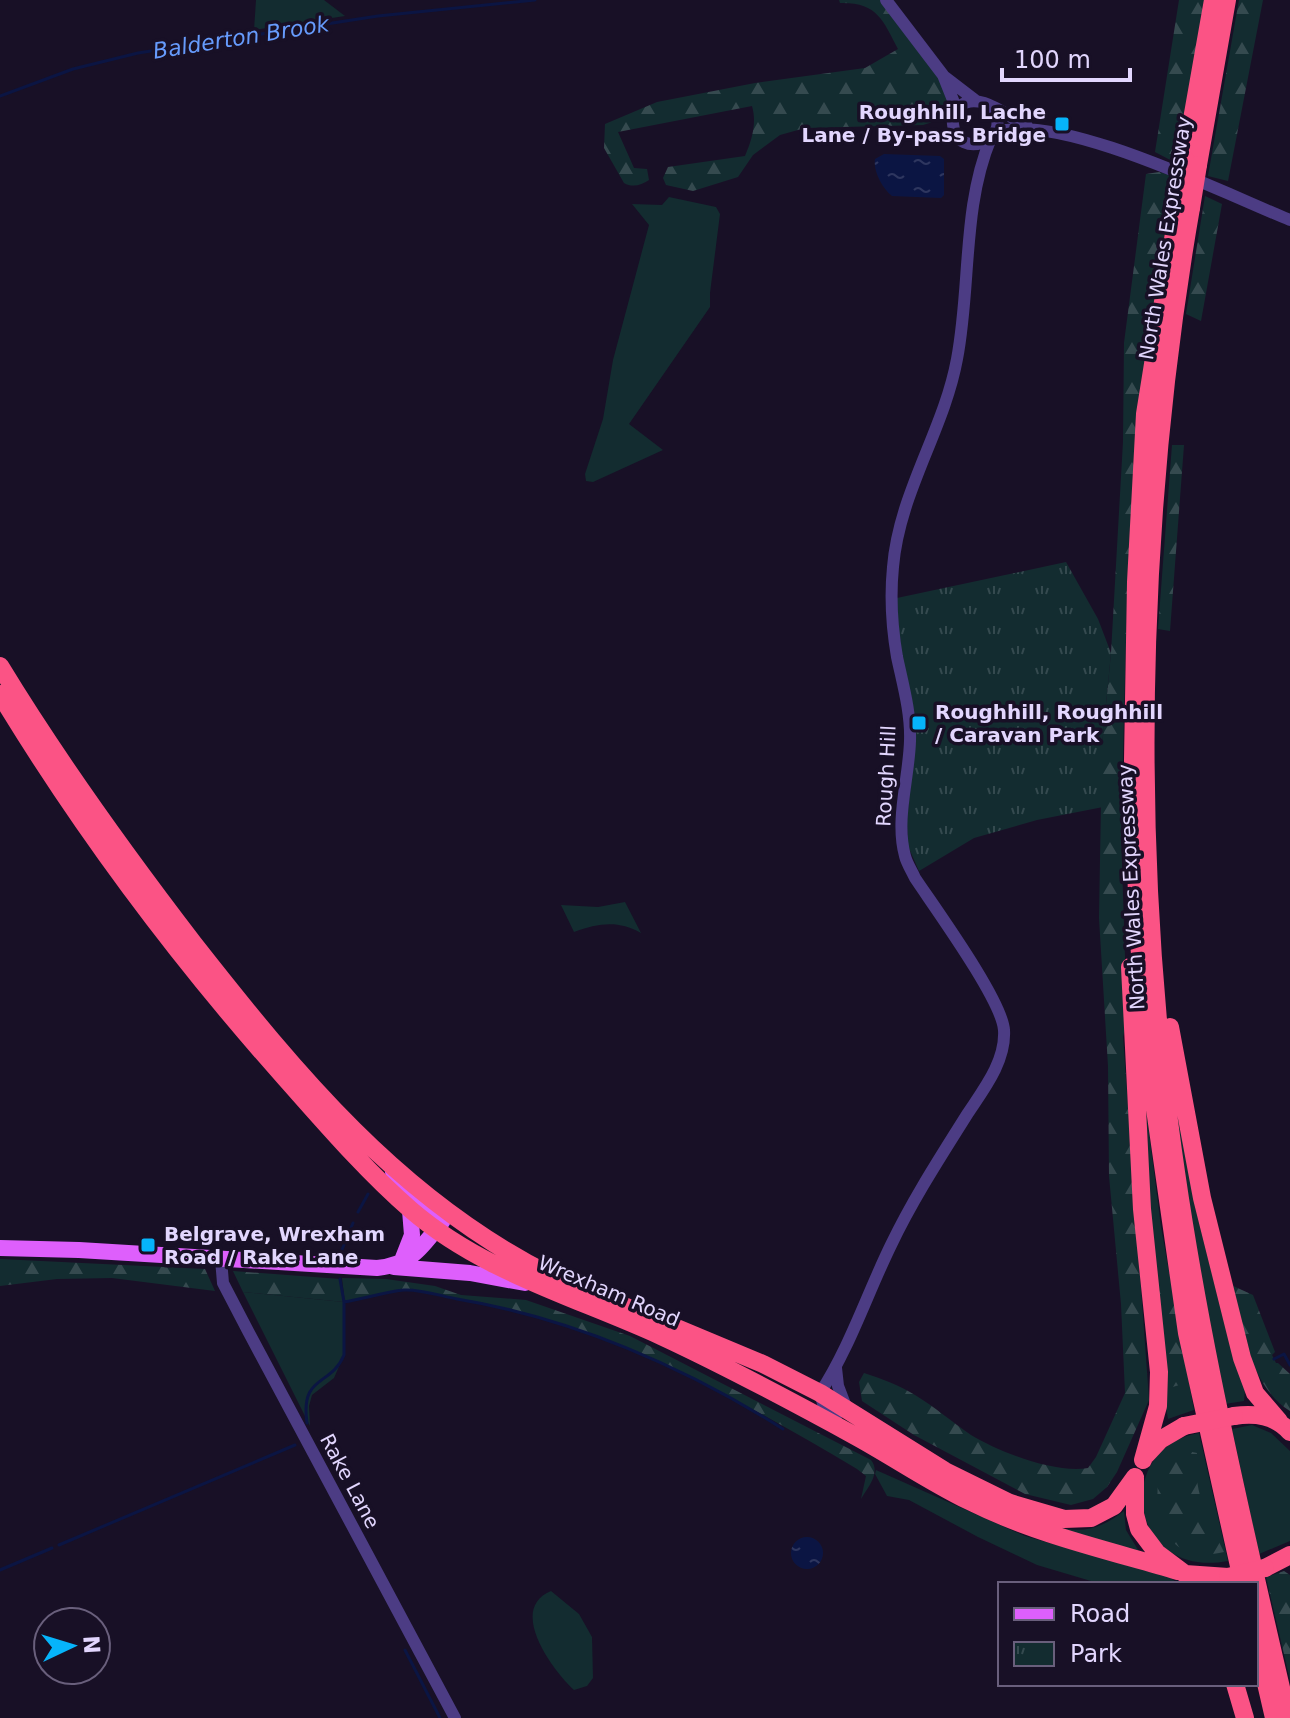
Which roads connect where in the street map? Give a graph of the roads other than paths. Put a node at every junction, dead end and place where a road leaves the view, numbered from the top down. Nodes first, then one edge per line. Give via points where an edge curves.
1 (886, 0) edge
2 (1213, 0) edge
3 (1227, 0) edge
4 (943, 75) junction
5 (975, 100) junction
6 (989, 105) junction
7 (957, 110) junction
8 (1034, 128) junction
9 (993, 135) junction
10 (966, 143) junction
11 (1192, 162) junction
12 (977, 178) junction
13 (1185, 205) junction
14 (1290, 220) edge
15 (0, 666) edge
16 (0, 694) edge
17 (1133, 760) junction
18 (1150, 876) junction
19 (410, 1210) junction
20 (442, 1222) junction
21 (0, 1248) edge
22 (221, 1259) junction
23 (395, 1265) junction
24 (539, 1286) junction
25 (836, 1368) junction
26 (820, 1393) junction
27 (852, 1415) junction
28 (1285, 1426) edge
29 (857, 1437) junction
30 (1143, 1460) junction
31 (1135, 1477) junction
32 (1290, 1555) edge
33 (1186, 1576) edge
34 (1236, 1580) edge
35 (1258, 1582) edge
36 (1258, 1583) edge
37 (1258, 1649) edge
38 (1236, 1686) edge
39 (455, 1718) edge
40 (1245, 1718) edge
41 (1274, 1718) edge
42 (1288, 1718) edge

1 - 4 street
2 - 11 highway, North Wales Expressway
3 - 11 highway, North Wales Expressway
4 - 5 street
4 - 7 street
5 - 6 street
5 - 7 street
6 - 8 street
6 - 9 street via 997,118
7 - 10 street via 954,129
8 - 9 street via 1005,128
8 - 14 street via 1107,146
9 - 10 street via 979,144
9 - 12 street, Rough Hill
10 - 12 street, Rough Hill
11 - 13 highway, North Wales Expressway, bridge
12 - 25 street, Rough Hill via 954,373 909,496 893,565 892,599 909,717 905,857 996,1004 1004,1030 989,1082 891,1243
13 - 17 highway, North Wales Expressway via 1145,414
13 - 18 highway, North Wales Expressway via 1159,431 1146,715
15 - 20 highway via 108,831 210,964 272,1040
16 - 19 highway via 139,902 259,1048
17 - 30 highway via 1128,875 1131,1006 1142,1209 1159,1372 1158,1406
17 - 34 highway, North Wales Expressway via 1150,1074 1187,1333
18 - 28 highway via 1165,995 1202,1198 1242,1358 1255,1393
18 - 35 highway, North Wales Expressway via 1164,1078 1199,1318
19 - 20 highway
19 - 23 main road via 412,1235
20 - 23 main road via 417,1254
20 - 24 highway, Wrexham Road via 492,1263
20 - 26 highway, Wrexham Road
21 - 22 main road
22 - 23 main road via 362,1269
22 - 39 street, Rake Lane via 223,1283
23 - 24 main road
24 - 29 highway, Wrexham Road via 658,1335
25 - 26 street, Rough Hill
25 - 27 street via 843,1403
26 - 27 highway, Wrexham Road
26 - 29 street via 825,1410
27 - 31 highway, Wrexham Road via 1010,1503 1064,1519 1103,1514
28 - 30 highway, bridge via 1262,1415 1184,1426 1160,1440
29 - 33 highway, Wrexham Road via 1011,1520
30 - 31 highway
31 - 33 highway via 1139,1529 1157,1553
32 - 34 highway, Wrexham Road, bridge
33 - 34 highway, Wrexham Road
36 - 42 highway, North Wales Expressway
37 - 41 highway
38 - 40 highway

